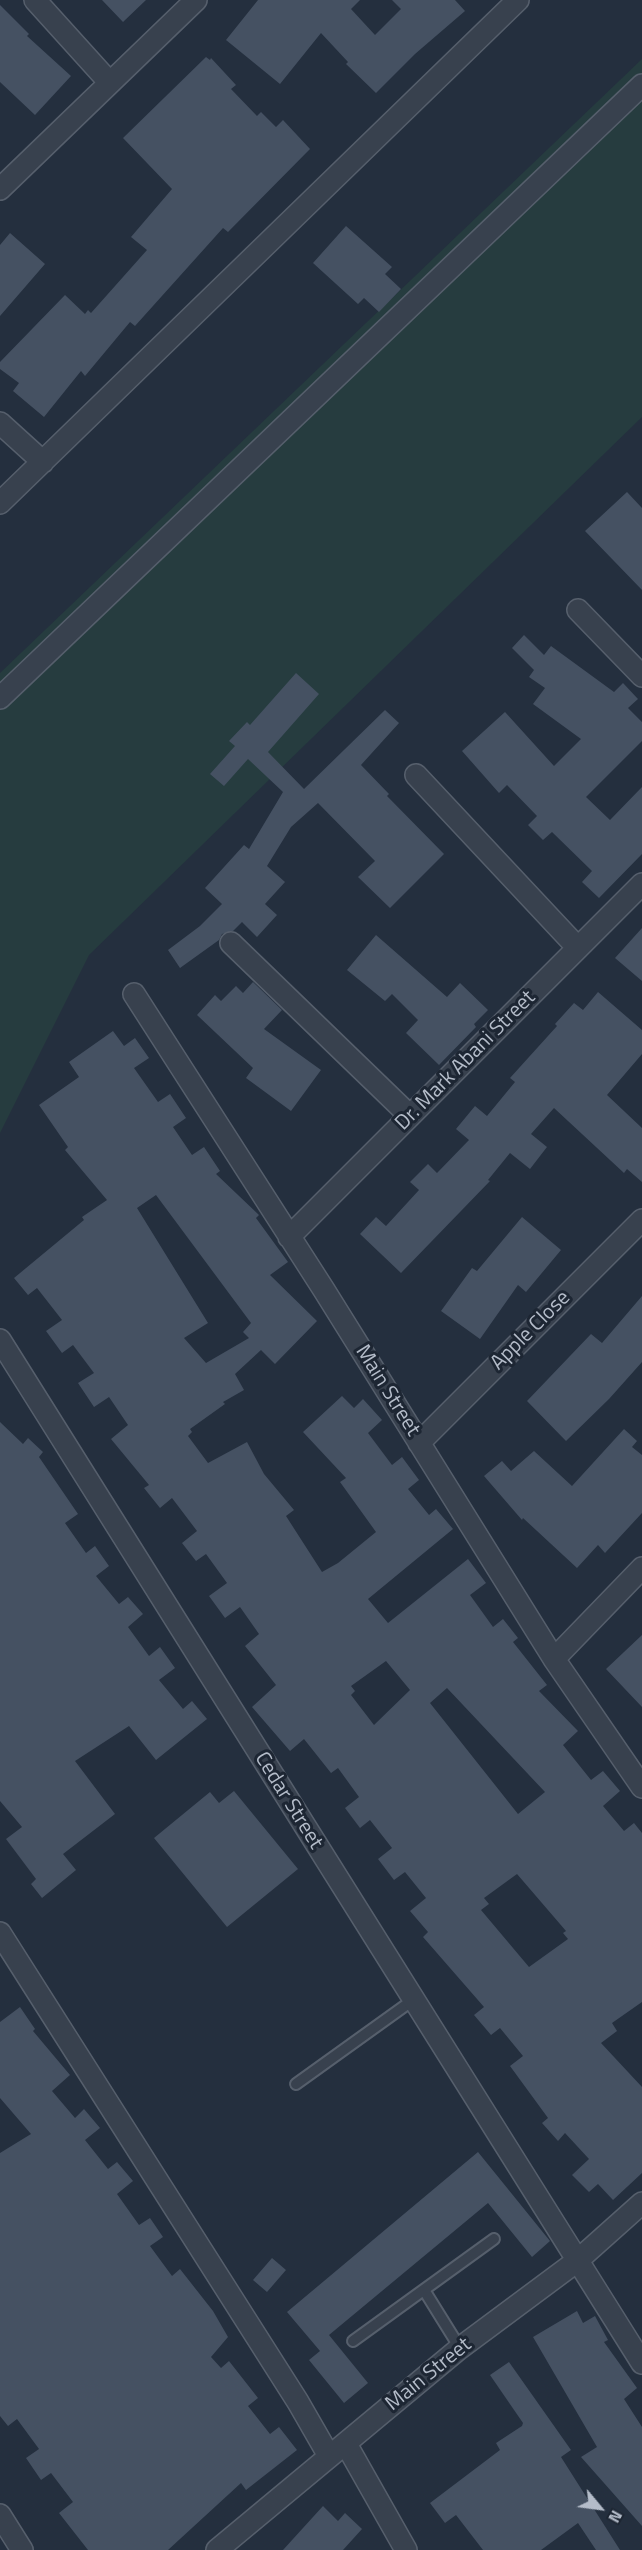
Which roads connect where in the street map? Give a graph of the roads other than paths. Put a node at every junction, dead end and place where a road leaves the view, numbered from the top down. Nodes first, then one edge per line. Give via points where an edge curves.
1 (34, 0) edge
2 (196, 0) edge
3 (518, 0) edge
4 (110, 83) junction
5 (642, 85) edge
6 (0, 189) edge
7 (0, 423) edge
8 (43, 462) junction
9 (0, 503) edge
10 (578, 610) dead end
11 (642, 676) edge
12 (0, 698) edge
13 (416, 776) dead end
14 (642, 884) edge
15 (231, 943) dead end
16 (578, 948) junction
17 (134, 994) dead end
18 (410, 1116) junction
19 (642, 1220) edge
20 (289, 1237) junction
21 (0, 1340) edge
22 (419, 1443) junction
23 (642, 1568) edge
24 (554, 1659) junction
25 (642, 1787) edge
26 (0, 1933) edge
27 (413, 2000) junction
28 (296, 2084) dead end
29 (642, 2203) edge
30 (494, 2239) dead end
31 (577, 2261) junction
32 (424, 2290) junction
33 (353, 2341) dead end
34 (460, 2348) junction
35 (642, 2363) edge
36 (338, 2450) junction
37 (0, 2515) edge
38 (22, 2550) edge
39 (217, 2550) edge
40 (406, 2550) edge

1 - 4 street
2 - 4 street
3 - 8 street
4 - 6 street
5 - 12 street
7 - 8 street
8 - 9 street
10 - 11 street
13 - 16 street
14 - 16 street, Dr. Mark Abani Street
15 - 18 street
16 - 18 street, Dr. Mark Abani Street
17 - 20 street, Main Street
18 - 20 street, Dr. Mark Abani Street
19 - 22 street, Apple Close
20 - 22 street, Main Street
21 - 27 street, Cedar Street
22 - 24 street, Main Street
23 - 24 street
24 - 25 street, Main Street
26 - 36 street via 298,2402
27 - 28 lane
27 - 31 street, Cedar Street
29 - 31 street, Main Street
30 - 32 lane
31 - 34 street, Main Street
31 - 35 street, Cedar Street
32 - 33 lane
32 - 34 lane
34 - 36 street, Main Street
36 - 39 street, Main Street
36 - 40 street
37 - 38 street

